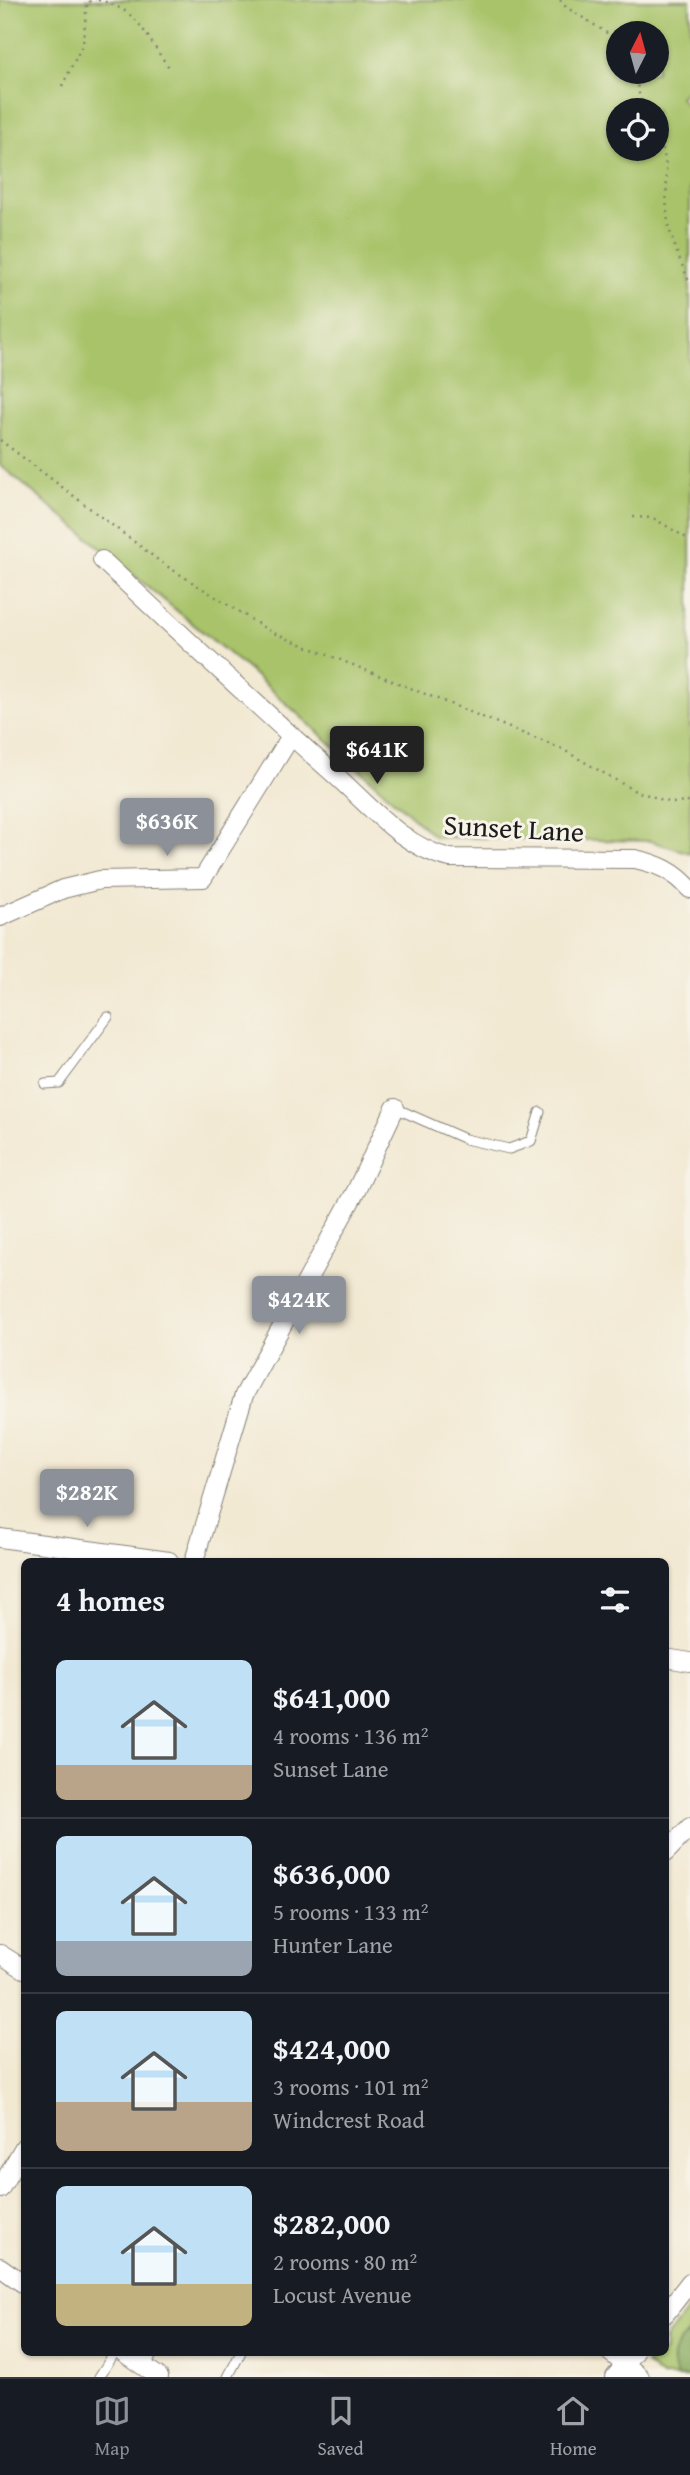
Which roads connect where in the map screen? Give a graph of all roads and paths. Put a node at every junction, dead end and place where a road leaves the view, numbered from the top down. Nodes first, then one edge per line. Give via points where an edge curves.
1 (97, 0) edge
2 (560, 0) edge
3 (606, 33) edge
4 (169, 67) dead end
5 (62, 86) dead end
6 (666, 161) edge
7 (690, 284) edge
8 (0, 440) edge
9 (633, 517) dead end
10 (690, 540) edge
11 (102, 560) dead end
12 (291, 736) junction
13 (690, 802) edge
14 (690, 889) edge
15 (0, 917) edge
16 (108, 1017) dead end
17 (45, 1084) dead end
18 (395, 1108) joint
19 (540, 1112) dead end
20 (0, 1538) edge
21 (147, 1558) edge
22 (195, 1558) edge
23 (669, 1659) edge
24 (690, 1662) edge
25 (690, 1827) edge
26 (669, 1849) edge
27 (0, 1954) edge
28 (21, 1967) edge
29 (21, 2152) edge
30 (0, 2189) edge
31 (0, 2267) edge
32 (21, 2282) edge
33 (690, 2282) edge
34 (669, 2309) edge
35 (112, 2356) edge
36 (132, 2356) edge
37 (239, 2356) edge
38 (625, 2365) edge
39 (153, 2366) edge
40 (99, 2377) edge
41 (228, 2377) edge
42 (640, 2377) edge

1 - 4 path via 125,9 135,18
1 - 5 path via 87,2 83,44
2 - 3 path
6 - 7 path via 669,226
8 - 13 path via 162,563 271,632 562,749 633,790 672,803
9 - 10 path via 653,518
11 - 12 street, Sunset Lane
12 - 14 street, Sunset Lane via 409,840 437,855 635,859 659,865
12 - 15 street via 203,878 100,880
16 - 17 lane via 59,1083
18 - 19 lane via 465,1139 509,1149 531,1141
18 - 22 street via 356,1191 244,1395
20 - 21 street
23 - 24 street
25 - 26 street
27 - 28 street
29 - 30 street
31 - 32 street
33 - 34 street
35 - 40 lane
36 - 39 street
37 - 41 lane
38 - 42 street

